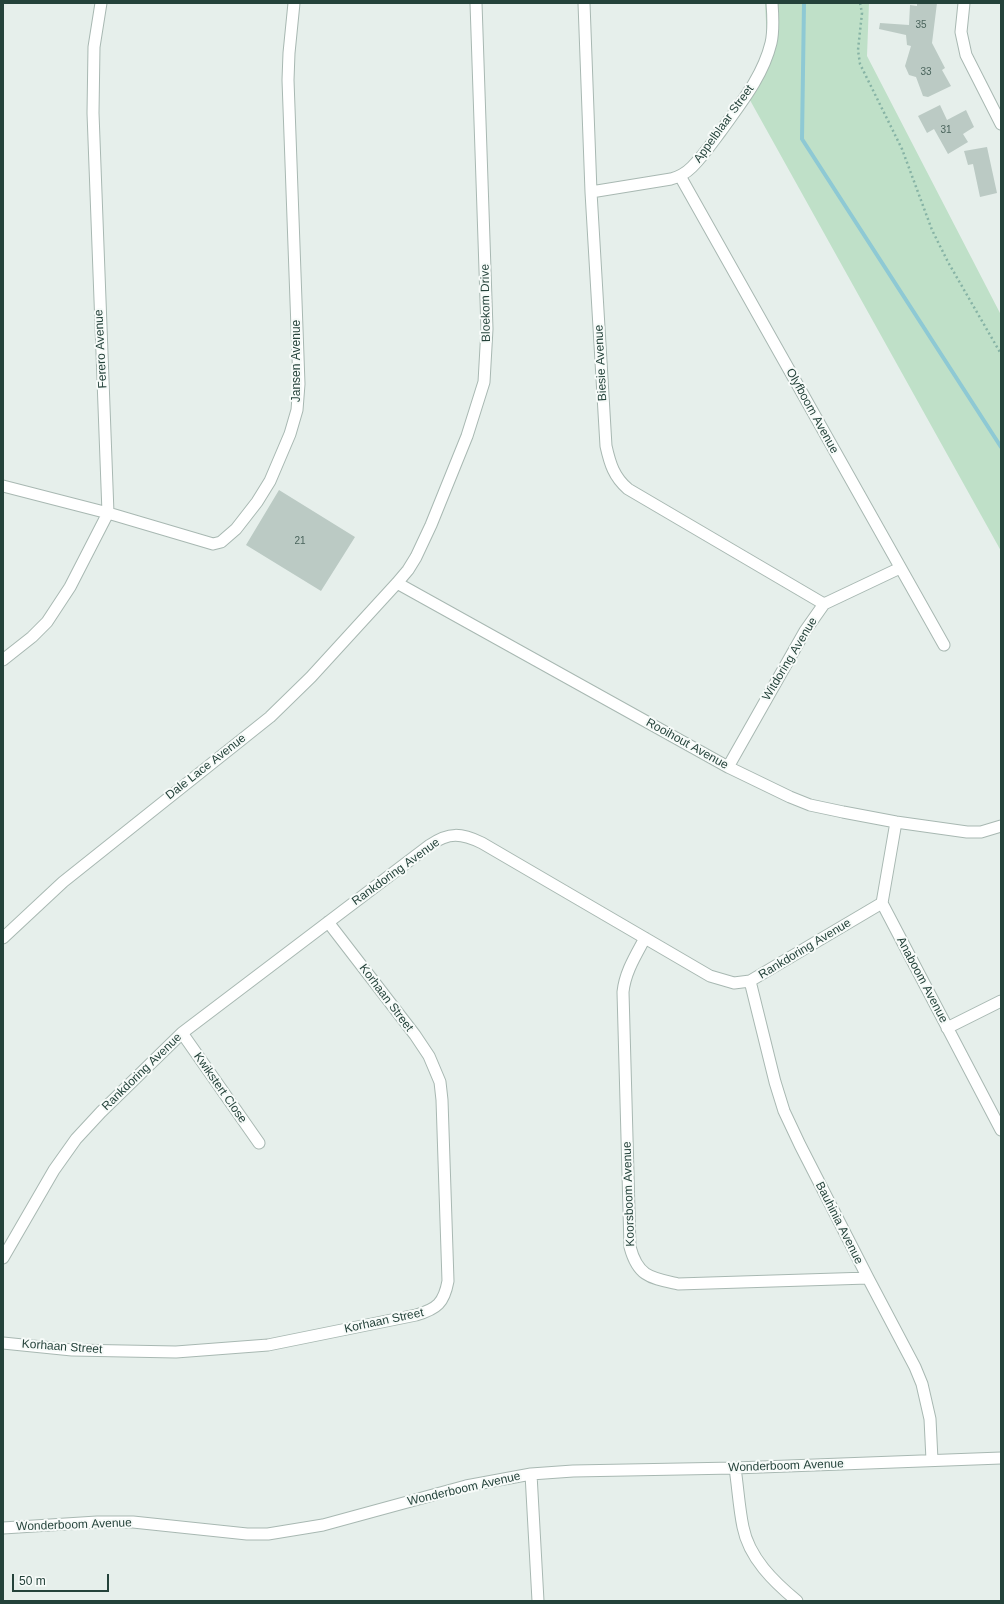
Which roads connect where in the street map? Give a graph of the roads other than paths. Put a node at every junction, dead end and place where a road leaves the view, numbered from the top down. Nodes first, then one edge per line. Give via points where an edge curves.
1 (100, 3) edge
2 (294, 3) edge
3 (476, 3) edge
4 (584, 3) edge
5 (772, 3) edge
6 (964, 3) edge
7 (1001, 124) edge
8 (680, 176) junction
9 (591, 192) junction
10 (3, 486) edge
11 (108, 513) junction
12 (900, 568) junction
13 (397, 583) junction
14 (824, 604) junction
15 (944, 645) dead end
16 (3, 660) edge
17 (728, 767) junction
18 (896, 822) junction
19 (1001, 826) edge
20 (882, 903) junction
21 (328, 922) junction
22 (3, 938) edge
23 (645, 938) junction
24 (750, 981) junction
25 (1001, 1001) edge
26 (947, 1028) junction
27 (182, 1033) junction
28 (1001, 1130) edge
29 (259, 1143) dead end
30 (3, 1258) edge
31 (868, 1278) junction
32 (3, 1343) edge
33 (1001, 1458) edge
34 (932, 1460) junction
35 (735, 1468) junction
36 (531, 1474) junction
37 (3, 1528) edge
38 (538, 1601) edge
39 (797, 1601) edge

1 - 11 street, Ferero Avenue via 94,47 93,113
2 - 11 street, Jansen Avenue via 288,80 299,384 297,410 290,434 270,481 257,502 236,529 221,542 205,542
3 - 13 street, Bloekom Drive via 486,300 484,382 467,436 431,525 416,557
4 - 9 street, Biesie Avenue
5 - 8 street, Appelblaar Street via 771,42 754,84 702,156
6 - 7 street via 961,32 966,55
8 - 9 street, Appelblaar Street via 660,182
8 - 12 street, Olyfboom Avenue
9 - 14 street, Biesie Avenue via 606,446 614,474 628,489
10 - 11 street, Jansen Avenue
11 - 16 street, Ferero Avenue via 70,587 47,622
12 - 14 street, Witdoring Avenue
12 - 15 street, Olyfboom Avenue
13 - 17 street, Rooihout Avenue
13 - 22 street, Dale Lace Avenue via 311,677 270,717 63,882
14 - 17 street, Witdoring Avenue via 805,631
17 - 18 street, Rooihout Avenue via 810,805
18 - 19 street, Rooihout Avenue via 967,832 981,832
18 - 20 street
20 - 24 street, Rankdoring Avenue
20 - 26 street, Anaboom Avenue
21 - 23 street, Rankdoring Avenue via 430,845 446,836 462,835 482,843
21 - 27 street, Rankdoring Avenue
21 - 32 street, Korhaan Street via 415,1036 429,1056 440,1082 448,1281 446,1295 439,1304 416,1316 268,1345 176,1352 72,1350
23 - 24 street, Rankdoring Avenue via 710,976 734,983
23 - 31 street, Koorsboom Avenue via 628,969 622,992 630,1247 633,1260 641,1271 655,1279 678,1284
24 - 31 street, Bauhinia Avenue via 784,1111
25 - 26 street
26 - 28 street, Anaboom Avenue
27 - 29 street, Kwikstert Close
27 - 30 street, Rankdoring Avenue via 76,1139 54,1170
31 - 34 street, Bauhinia Avenue via 922,1384 930,1419
33 - 34 street, Wonderboom Avenue
34 - 35 street, Wonderboom Avenue
35 - 36 street, Wonderboom Avenue
35 - 39 street via 743,1528 749,1545 775,1582
36 - 37 street, Wonderboom Avenue via 466,1486 323,1525 268,1534 133,1522
36 - 38 street

